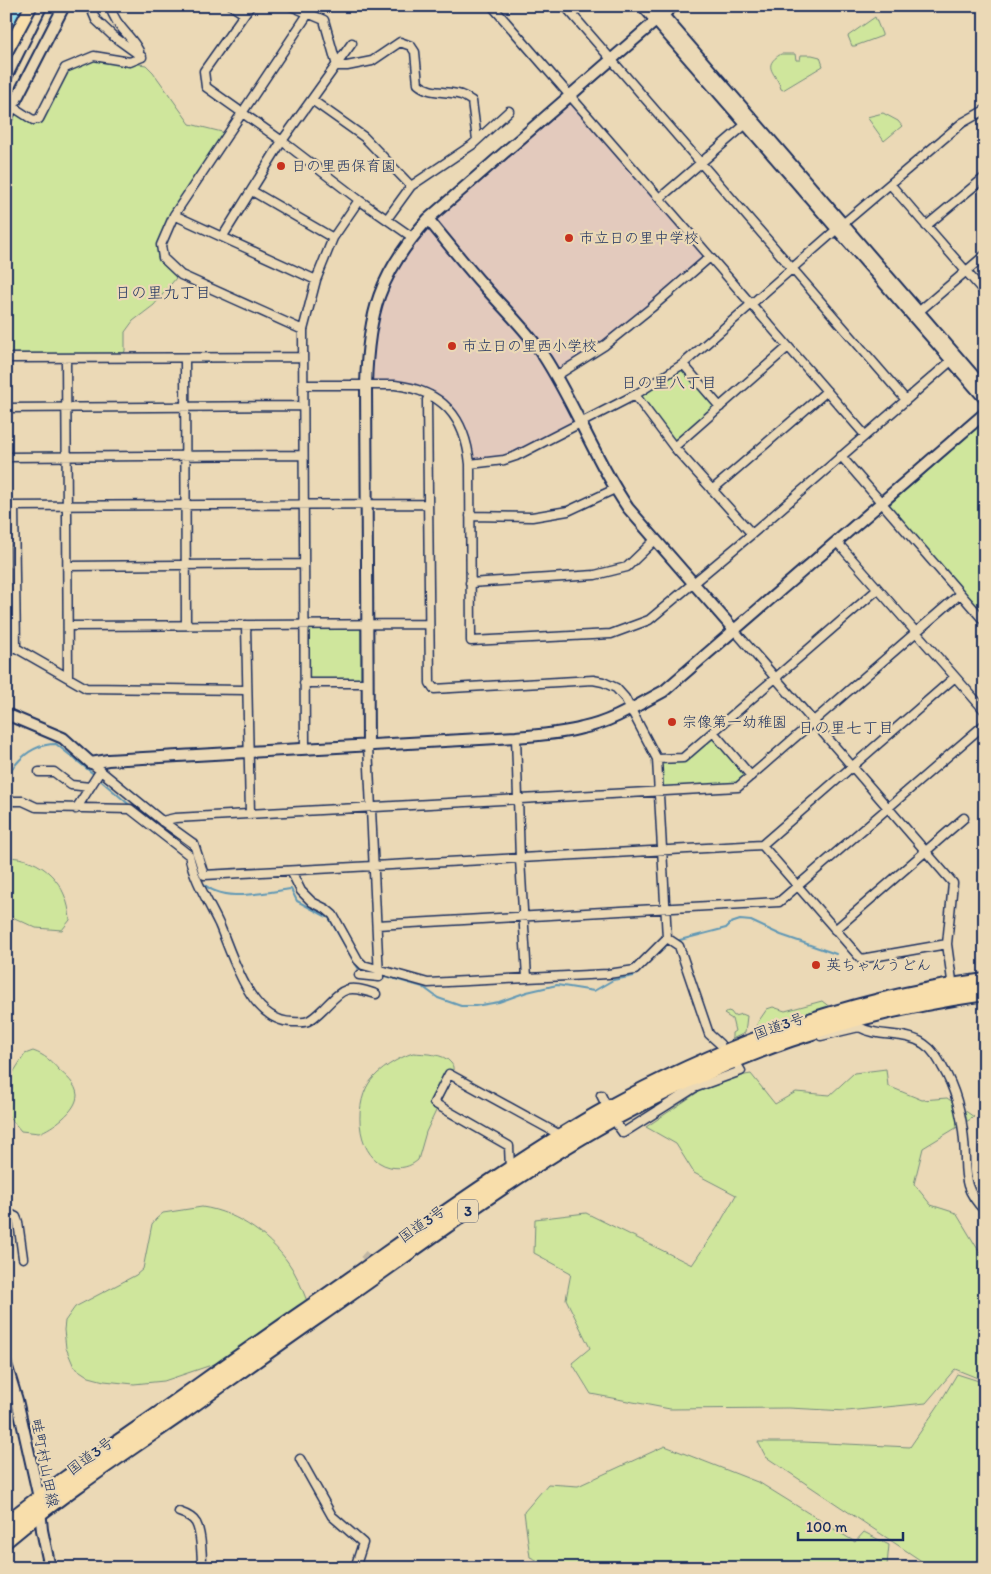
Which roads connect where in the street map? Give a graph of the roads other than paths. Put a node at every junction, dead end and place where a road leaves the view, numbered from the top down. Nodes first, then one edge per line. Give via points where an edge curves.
1 (32, 6) edge
2 (64, 6) edge
3 (90, 6) edge
4 (110, 6) edge
5 (232, 6) edge
6 (250, 6) edge
7 (291, 6) edge
8 (492, 6) edge
9 (566, 6) edge
10 (643, 6) edge
11 (655, 6) edge
12 (673, 6) edge
13 (244, 14) junction
14 (308, 14) junction
15 (659, 18) junction
16 (352, 43) dead end
17 (6, 53) edge
18 (142, 57) junction
19 (612, 60) junction
20 (337, 66) junction
21 (570, 96) junction
22 (312, 100) junction
23 (13, 108) junction
24 (985, 110) edge
25 (509, 111) dead end
26 (243, 114) junction
27 (6, 119) edge
28 (746, 124) junction
29 (477, 140) junction
30 (282, 141) junction
31 (700, 163) junction
32 (985, 177) edge
33 (890, 184) junction
34 (411, 186) junction
35 (252, 191) junction
36 (660, 198) junction
37 (359, 200) junction
38 (174, 215) junction
39 (428, 219) junction
40 (387, 220) junction
41 (840, 226) junction
42 (926, 226) junction
43 (223, 236) junction
44 (412, 237) junction
45 (333, 238) junction
46 (985, 256) edge
47 (710, 257) junction
48 (793, 268) junction
49 (965, 270) junction
50 (316, 280) junction
51 (985, 293) edge
52 (752, 304) junction
53 (915, 314) junction
54 (303, 330) junction
55 (788, 347) junction
56 (303, 357) junction
57 (6, 358) edge
58 (66, 358) junction
59 (185, 358) junction
60 (951, 361) junction
61 (683, 364) junction
62 (556, 376) junction
63 (303, 385) junction
64 (366, 385) junction
65 (985, 389) edge
66 (827, 391) junction
67 (430, 395) junction
68 (635, 395) junction
69 (985, 399) edge
70 (906, 400) junction
71 (185, 406) junction
72 (303, 406) junction
73 (720, 407) junction
74 (6, 408) edge
75 (66, 408) junction
76 (985, 414) edge
77 (580, 423) junction
78 (865, 435) junction
79 (674, 447) junction
80 (303, 455) junction
81 (185, 456) junction
82 (841, 456) junction
83 (6, 457) edge
84 (67, 457) junction
85 (470, 464) junction
86 (615, 489) junction
87 (712, 490) junction
88 (366, 504) junction
89 (428, 504) junction
90 (881, 504) junction
91 (185, 505) junction
92 (304, 505) junction
93 (10, 506) edge
94 (67, 506) junction
95 (470, 516) junction
96 (752, 534) junction
97 (656, 539) junction
98 (837, 542) junction
99 (304, 564) junction
100 (68, 566) junction
101 (186, 566) junction
102 (470, 583) junction
103 (694, 584) junction
104 (878, 589) junction
105 (960, 594) junction
106 (985, 622) edge
107 (429, 624) junction
108 (186, 625) junction
109 (246, 625) junction
110 (305, 625) junction
111 (367, 625) junction
112 (68, 626) junction
113 (735, 631) junction
114 (916, 632) junction
115 (6, 648) edge
116 (16, 648) junction
117 (68, 677) junction
118 (955, 677) junction
119 (774, 678) junction
120 (304, 683) junction
121 (367, 683) junction
122 (246, 690) junction
123 (632, 709) junction
124 (985, 712) edge
125 (6, 714) edge
126 (814, 722) junction
127 (985, 724) edge
128 (712, 732) junction
129 (516, 738) junction
130 (368, 746) junction
131 (305, 749) junction
132 (247, 752) junction
133 (657, 759) junction
134 (91, 763) junction
135 (852, 766) junction
136 (101, 770) junction
137 (39, 772) dead end
138 (751, 776) junction
139 (90, 787) junction
140 (658, 792) junction
141 (517, 800) junction
142 (6, 801) edge
143 (371, 807) junction
144 (887, 807) junction
145 (76, 809) junction
146 (250, 814) junction
147 (964, 818) dead end
148 (162, 821) junction
149 (762, 845) junction
150 (661, 851) junction
151 (926, 851) junction
152 (520, 858) junction
153 (373, 866) junction
154 (291, 871) junction
155 (203, 872) junction
156 (195, 876) junction
157 (797, 886) junction
158 (664, 910) junction
159 (523, 917) junction
160 (377, 925) junction
161 (835, 930) junction
162 (667, 938) junction
163 (947, 944) junction
164 (379, 968) junction
165 (359, 975) dead end
166 (527, 978) junction
167 (985, 981) edge
168 (955, 992) junction
169 (985, 993) edge
170 (376, 994) dead end
171 (720, 1044) dead end
172 (757, 1051) junction
173 (738, 1066) dead end
174 (618, 1126) dead end
175 (562, 1136) junction
176 (510, 1169) junction
177 (985, 1211) edge
178 (6, 1212) edge
179 (23, 1258) dead end
180 (6, 1364) edge
181 (300, 1459) dead end
182 (40, 1505) junction
183 (179, 1512) dead end
184 (6, 1524) edge
185 (6, 1540) edge
186 (50, 1568) edge
187 (202, 1568) edge
188 (355, 1568) edge

1 - 17 main road
2 - 23 street
3 - 18 street via 96,20
4 - 18 street via 113,17
5 - 13 street
6 - 13 street
7 - 14 street
8 - 21 street
9 - 19 street
10 - 15 street
11 - 15 street
12 - 15 street
13 - 26 street via 204,71 206,87
14 - 20 street via 324,20
14 - 26 street
15 - 19 street
15 - 28 street
15 - 41 street
16 - 20 street
18 - 23 street via 130,62 94,56 65,68 39,119 34,120
19 - 21 street
19 - 31 street
20 - 22 street
20 - 29 street via 372,61 400,42 411,46 415,52 418,84 432,92 460,95 472,101
21 - 36 street
21 - 39 street
22 - 30 street
22 - 34 street via 364,137
23 - 27 street
24 - 33 street via 962,123
25 - 29 street
26 - 30 street
26 - 38 street
28 - 31 street
28 - 41 street
29 - 34 street
30 - 35 street
30 - 37 street
31 - 36 street
31 - 48 street
32 - 42 street
33 - 41 street
33 - 42 street
34 - 40 street
35 - 43 street
35 - 45 street
36 - 47 street
37 - 40 street
37 - 45 street
38 - 43 street
38 - 54 street via 161,245 164,258 180,275
39 - 44 street
39 - 62 street via 523,328
40 - 44 street
41 - 48 street
41 - 53 street
42 - 49 street
43 - 50 street
44 - 64 street via 390,270 374,309 367,348
45 - 50 street
46 - 49 street
47 - 52 street
47 - 62 street via 605,345
48 - 52 street
48 - 70 street
49 - 51 street
49 - 53 street
50 - 54 street
52 - 55 street
52 - 61 street
53 - 60 street
53 - 65 street
54 - 56 street
55 - 66 street
55 - 73 street
56 - 59 street
56 - 63 street
57 - 58 street
58 - 59 street
58 - 75 street
59 - 71 street
60 - 69 street
60 - 70 street
61 - 68 street
61 - 73 street
62 - 77 street
63 - 64 street
63 - 72 street
64 - 67 street via 409,386
64 - 88 street
66 - 78 street
66 - 87 street
67 - 85 street via 459,421
67 - 89 street via 427,400
68 - 77 street
68 - 79 street
70 - 78 street
71 - 72 street
71 - 75 street
71 - 81 street
72 - 80 street
73 - 79 street
74 - 75 street
75 - 84 street
76 - 90 street
77 - 85 street via 516,456
77 - 86 street
78 - 82 street
79 - 87 street
80 - 81 street
80 - 92 street
81 - 84 street
81 - 91 street
82 - 90 street
82 - 96 street
83 - 84 street
84 - 94 street
85 - 95 street
86 - 95 street via 568,511 532,517
86 - 97 street
87 - 96 street
88 - 89 street
88 - 92 street
88 - 111 street
89 - 107 street
90 - 98 street
90 - 105 street
91 - 92 street
91 - 94 street
91 - 101 street
92 - 99 street
93 - 94 street
93 - 116 street
94 - 100 street
95 - 102 street
96 - 103 street
97 - 102 street via 627,567 595,575
97 - 103 street
98 - 104 street
98 - 113 street
99 - 101 street
99 - 110 street
100 - 101 street
100 - 112 street
101 - 108 street
102 - 103 street via 471,641 611,634 649,620
103 - 113 street
104 - 114 street
104 - 119 street
105 - 106 street
105 - 114 street
107 - 111 street
107 - 123 street via 430,683 434,689 593,680 616,688
108 - 109 street
108 - 112 street
109 - 110 street
109 - 122 street
110 - 111 street
110 - 120 street
111 - 121 street
112 - 117 street
113 - 119 street
113 - 123 street via 664,691
114 - 118 street
114 - 126 street
115 - 116 street
116 - 117 street
117 - 122 street via 94,689
118 - 124 street
118 - 135 street
119 - 126 street
119 - 128 street
120 - 121 street
120 - 131 street
121 - 130 street
122 - 132 street
123 - 129 street via 582,729
123 - 133 street
125 - 134 street via 63,738
126 - 135 street
126 - 138 street
127 - 144 street
128 - 133 street via 683,758
128 - 138 street
129 - 130 street
129 - 141 street
130 - 131 street
130 - 143 street
131 - 132 street
132 - 134 street
132 - 146 street
133 - 140 street
134 - 136 street
135 - 144 street
135 - 149 street
136 - 139 street
136 - 148 street
137 - 139 street via 54,772 71,785
138 - 140 street via 738,788
139 - 145 street
140 - 141 street
140 - 150 street
141 - 143 street
141 - 152 street
142 - 145 street via 23,801 36,808
143 - 146 street
143 - 153 street
144 - 151 street
144 - 157 street
145 - 156 street via 130,810 189,855
146 - 148 street
147 - 151 street
148 - 155 street via 194,844
149 - 150 street
149 - 157 street
150 - 152 street
150 - 158 street
151 - 161 street
151 - 163 street via 953,882
152 - 153 street
152 - 159 street
153 - 154 street
153 - 160 street
154 - 155 street via 204,875
154 - 164 street via 300,891 333,915 358,960
155 - 156 street
156 - 170 street via 256,1003 271,1016 287,1022 308,1021 343,990 359,988
157 - 158 street via 779,902
157 - 161 street
158 - 159 street
158 - 162 street
159 - 160 street
159 - 166 street
160 - 164 street
161 - 163 street via 861,959
162 - 166 street via 628,972
162 - 171 street via 679,946 709,1034
163 - 168 street
164 - 165 street via 379,977
164 - 166 street via 428,983
167 - 168 highway, 国道3号 / 3
168 - 169 highway, 国道3号 / 3
168 - 172 highway, 国道3号 / 3 via 864,1016
168 - 175 highway, 国道3号 / 3 via 862,1006 752,1041 662,1080
172 - 177 street via 773,1052 794,1043 859,1027 866,1031 899,1035 930,1048 946,1072 960,1109 967,1184 974,1200
172 - 182 highway, 国道3号 / 3 via 665,1091 529,1170
173 - 174 street via 740,1070 694,1088 623,1133
175 - 176 highway, 国道3号 / 3
175 - 176 street via 449,1074 434,1104 509,1146
176 - 182 highway, 国道3号 / 3 via 292,1320
178 - 179 street via 18,1222
180 - 182 street, 畦町村山田線
181 - 188 street via 332,1516 363,1543
182 - 184 highway, 国道3号 / 3
182 - 185 highway, 国道3号 / 3
182 - 186 street, 畦町村山田線
183 - 187 street via 196,1523

